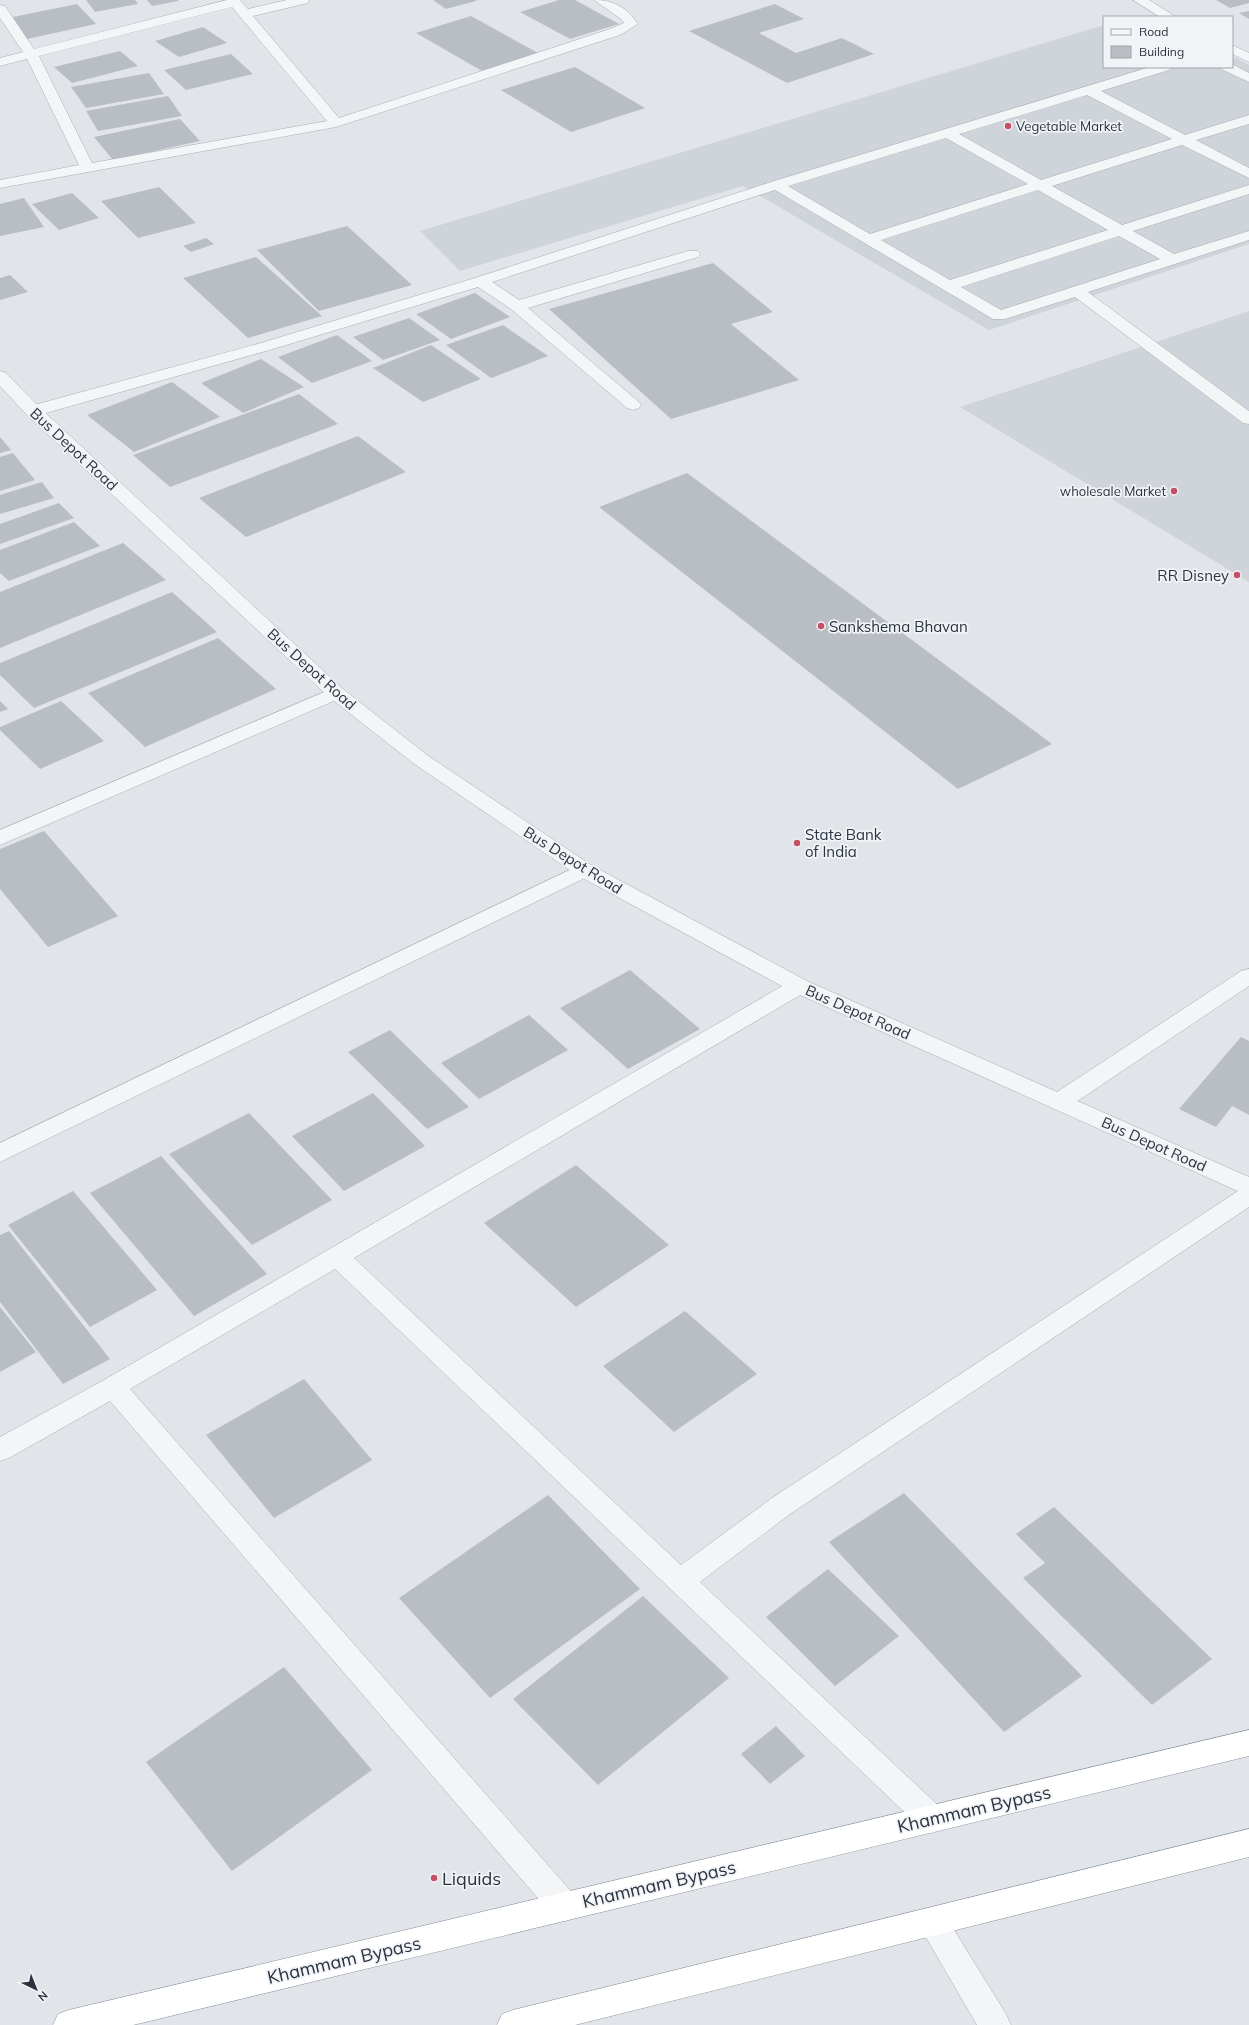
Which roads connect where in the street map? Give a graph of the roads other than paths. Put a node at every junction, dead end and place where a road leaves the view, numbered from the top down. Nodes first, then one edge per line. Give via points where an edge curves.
1 (303, 0) edge
2 (600, 0) edge
3 (1138, 0) edge
4 (234, 1) edge
5 (0, 9) edge
6 (244, 14) junction
7 (1168, 16) edge
8 (1233, 50) edge
9 (31, 54) junction
10 (1249, 58) edge
11 (0, 62) edge
12 (1161, 68) edge
13 (1230, 68) edge
14 (1249, 78) edge
15 (1089, 90) junction
16 (1249, 118) edge
17 (336, 123) junction
18 (947, 133) junction
19 (1183, 139) junction
20 (87, 168) junction
21 (1249, 174) edge
22 (0, 184) edge
23 (776, 185) junction
24 (1040, 185) junction
25 (1249, 189) edge
26 (1121, 230) junction
27 (1249, 235) edge
28 (869, 239) junction
29 (693, 254) dead end
30 (1173, 260) junction
31 (480, 281) junction
32 (948, 286) junction
33 (1077, 291) junction
34 (517, 306) junction
35 (0, 376) edge
36 (633, 404) dead end
37 (33, 411) junction
38 (1249, 419) edge
39 (336, 693) junction
40 (0, 838) edge
41 (584, 870) junction
42 (1249, 976) edge
43 (799, 986) junction
44 (1059, 1102) junction
45 (0, 1153) edge
46 (1249, 1187) edge
47 (1249, 1195) edge
48 (337, 1256) junction
49 (113, 1387) junction
50 (0, 1450) edge
51 (680, 1581) junction
52 (1249, 1743) edge
53 (932, 1819) junction
54 (1249, 1843) edge
55 (565, 1907) junction
56 (932, 1922) junction
57 (69, 2025) edge
58 (513, 2025) edge
59 (995, 2025) edge

1 - 6 street
2 - 17 street via 626,16 631,24 615,32
3 - 7 street
4 - 6 street
4 - 9 street
5 - 9 street
6 - 17 street
8 - 10 street
9 - 11 street
9 - 20 street
12 - 15 street
13 - 14 street
15 - 18 street
15 - 19 street
16 - 19 street
17 - 20 street
18 - 23 street
18 - 24 street
19 - 21 street
19 - 24 street
20 - 22 street
23 - 28 street
23 - 31 street
24 - 26 street
24 - 28 street
25 - 26 street
26 - 30 street
26 - 32 street
27 - 30 street
28 - 32 street
29 - 34 street
30 - 33 street
31 - 34 street
31 - 37 street via 267,346
32 - 33 street via 999,316
33 - 38 street
34 - 36 street
35 - 37 street, Bus Depot Road
37 - 39 street, Bus Depot Road
39 - 40 street
39 - 41 street, Bus Depot Road via 420,759
41 - 43 street, Bus Depot Road
41 - 45 street
42 - 44 street
43 - 44 street, Bus Depot Road
43 - 48 street
44 - 46 street, Bus Depot Road
47 - 51 street via 781,1506
48 - 49 street
48 - 51 street
49 - 50 street
49 - 55 street
51 - 53 street
52 - 53 highway, Khammam Bypass
53 - 55 highway, Khammam Bypass
54 - 56 highway
55 - 57 highway, Khammam Bypass
56 - 58 highway
56 - 59 street

